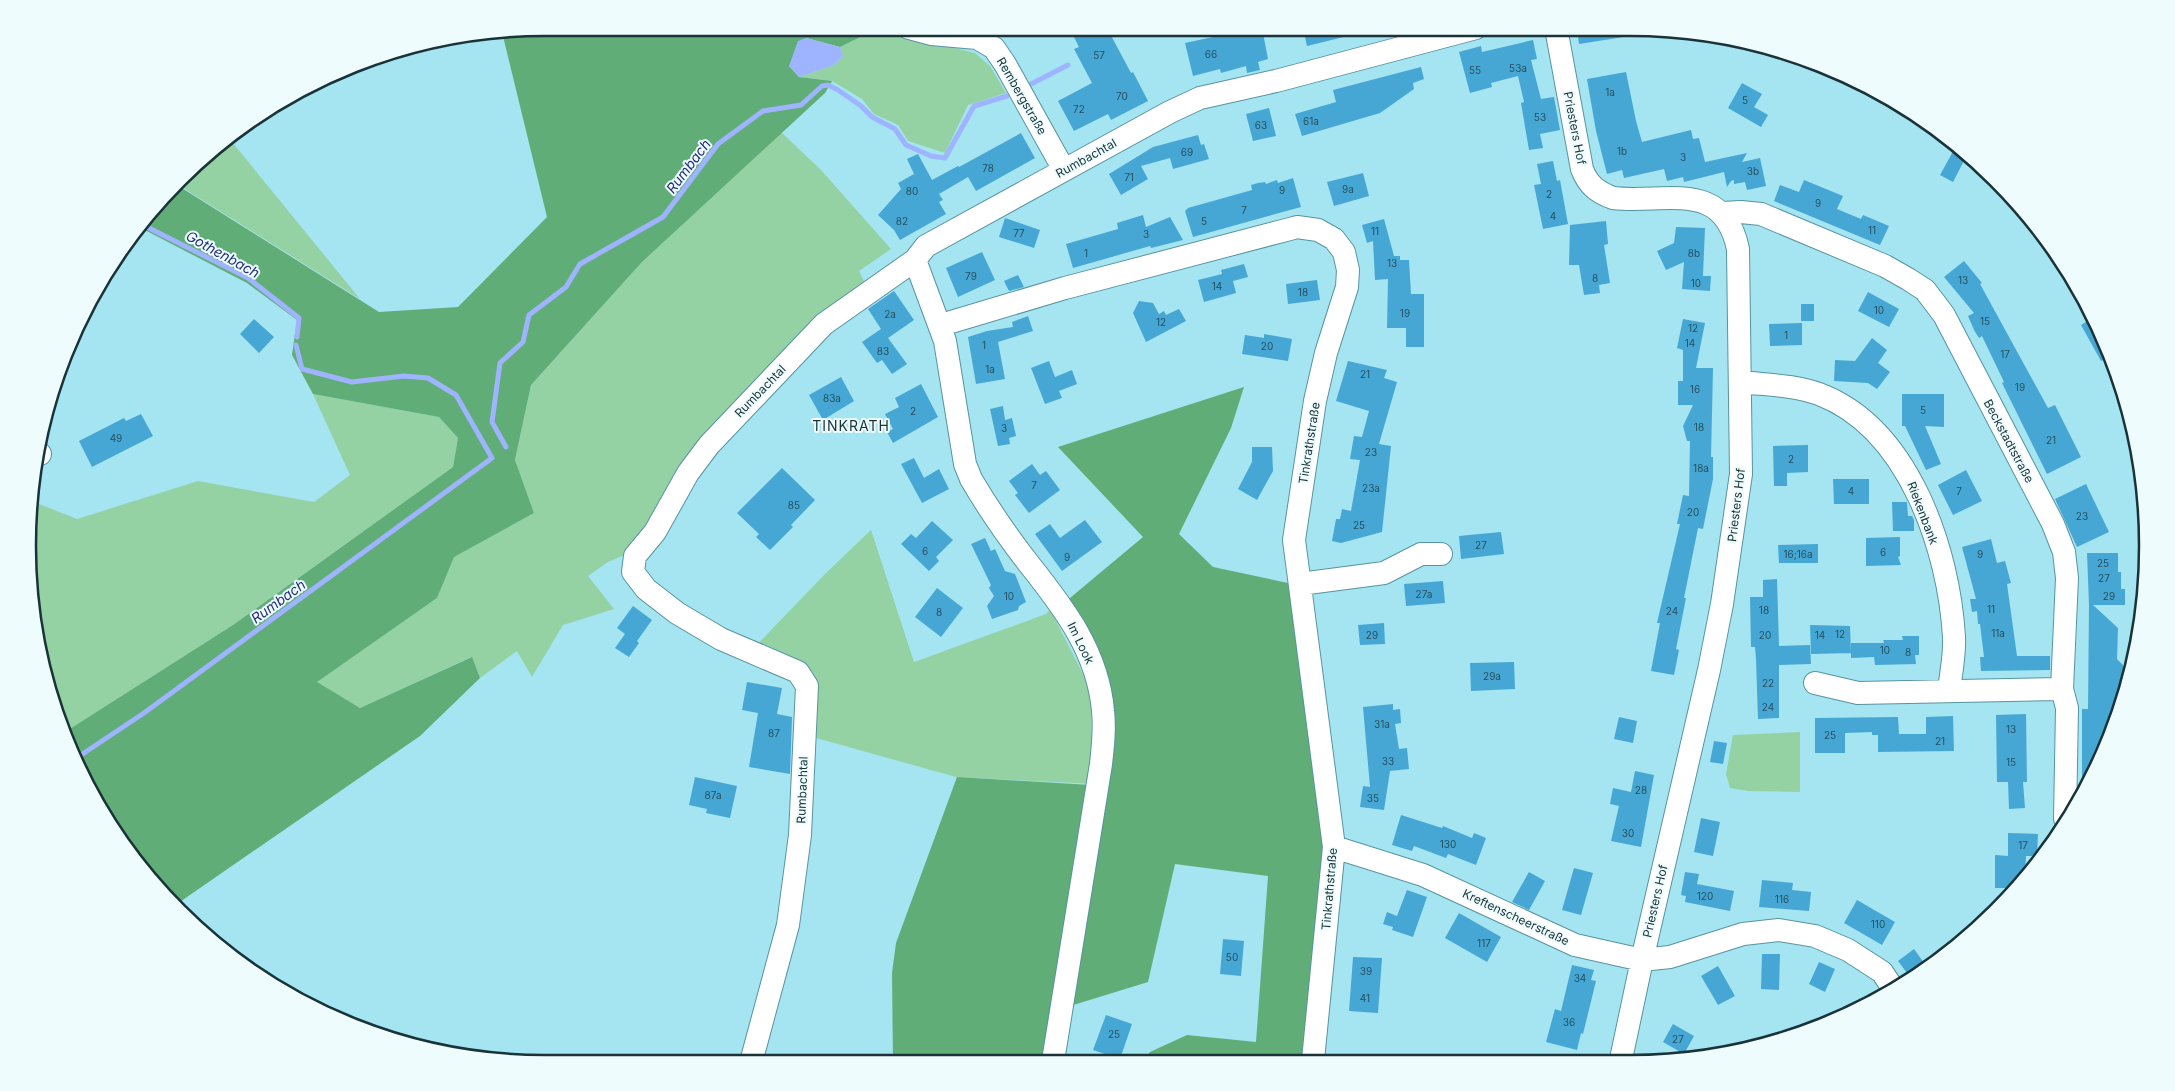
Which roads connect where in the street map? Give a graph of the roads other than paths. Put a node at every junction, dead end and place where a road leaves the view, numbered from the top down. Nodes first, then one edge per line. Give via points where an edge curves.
1 (954, 36) edge
2 (1446, 36) edge
3 (1557, 36) edge
4 (1064, 170) junction
5 (1722, 213) junction
6 (915, 260) junction
7 (941, 325) junction
8 (1741, 382) junction
9 (1441, 554) dead end
10 (1300, 584) junction
11 (1815, 683) dead end
12 (2062, 689) junction
13 (1949, 690) junction
14 (2064, 811) edge
15 (1334, 847) junction
16 (1642, 960) junction
17 (1890, 983) edge
18 (753, 1055) edge
19 (1054, 1055) edge
20 (1313, 1055) edge
21 (1622, 1055) edge

1 - 4 street, Rembergstraße via 977,38 994,48
2 - 4 street, Rumbachtal via 1200,98
3 - 5 street, Priesters Hof via 1582,169 1592,187 1613,198 1694,200 1712,205
4 - 6 street, Rumbachtal via 926,246
5 - 8 street, Priesters Hof via 1734,232 1738,249
5 - 12 street, Beckstadtstraße via 1761,214 1885,266 1925,290 1944,315 2053,524 2064,552 2067,578
6 - 7 street, Im Look
6 - 18 street, Rumbachtal via 824,324 709,445 688,473 655,532 635,556 633,572 646,589 677,613 721,639 798,672 806,686 800,835 788,925
7 - 10 street, Tinkrathstraße via 1290,228 1318,230 1334,239 1344,252 1348,279 1315,401 1294,540
7 - 19 street, Im Look via 970,479 1053,593 1079,636 1092,663 1103,710 1101,764
8 - 13 street, Riekenbank via 1796,388 1820,394 1844,407 1888,444 1907,472 1923,505 1946,575 1954,639
8 - 16 street, Priesters Hof via 1741,474 1722,604
9 - 10 street via 1421,554 1384,573
10 - 15 street, Tinkrathstraße
11 - 13 street via 1858,693
12 - 13 street
12 - 14 street, Beckstadtstraße via 2067,708
15 - 16 street, Kreftenscheerstraße via 1423,875 1576,945
15 - 20 street, Tinkrathstraße
16 - 17 street, Kreftenscheerstraße via 1670,957 1743,934 1779,930 1815,936 1848,950 1882,972
16 - 21 street, Priesters Hof

